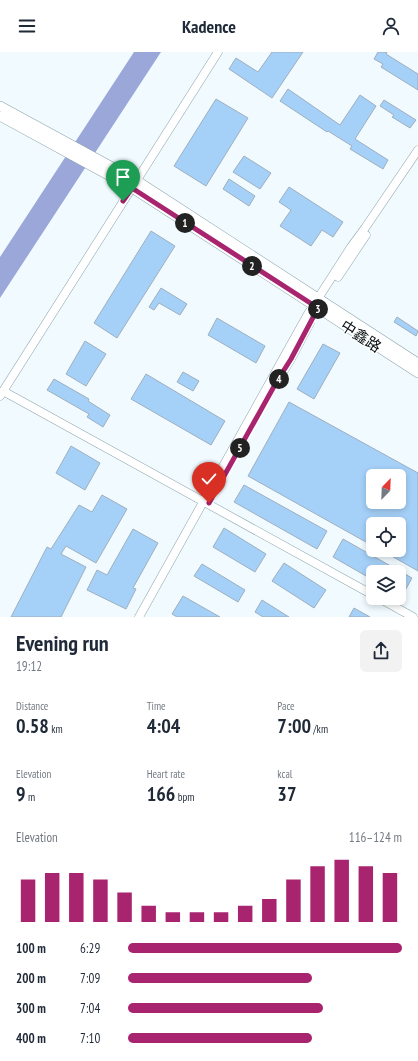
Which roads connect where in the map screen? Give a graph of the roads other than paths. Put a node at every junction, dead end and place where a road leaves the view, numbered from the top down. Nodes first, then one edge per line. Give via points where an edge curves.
1 (218, 52) edge
2 (0, 106) edge
3 (0, 116) edge
4 (418, 150) edge
5 (80, 155) junction
6 (418, 159) edge
7 (134, 184) junction
8 (318, 303) junction
9 (418, 363) edge
10 (418, 373) edge
11 (2, 394) edge
12 (207, 502) junction
13 (366, 591) edge
14 (392, 605) edge
15 (139, 617) edge
16 (145, 617) edge
17 (413, 617) edge

1 - 7 street
2 - 5 main road
3 - 5 main road
4 - 8 street via 351,248
5 - 7 main road, 中鑫路
6 - 8 street
7 - 8 main road, 中鑫路
7 - 11 street
8 - 9 main road, 中鑫路
8 - 10 main road, 中鑫路
8 - 12 street
11 - 12 street
12 - 13 street
12 - 15 street
12 - 16 street
14 - 17 street

